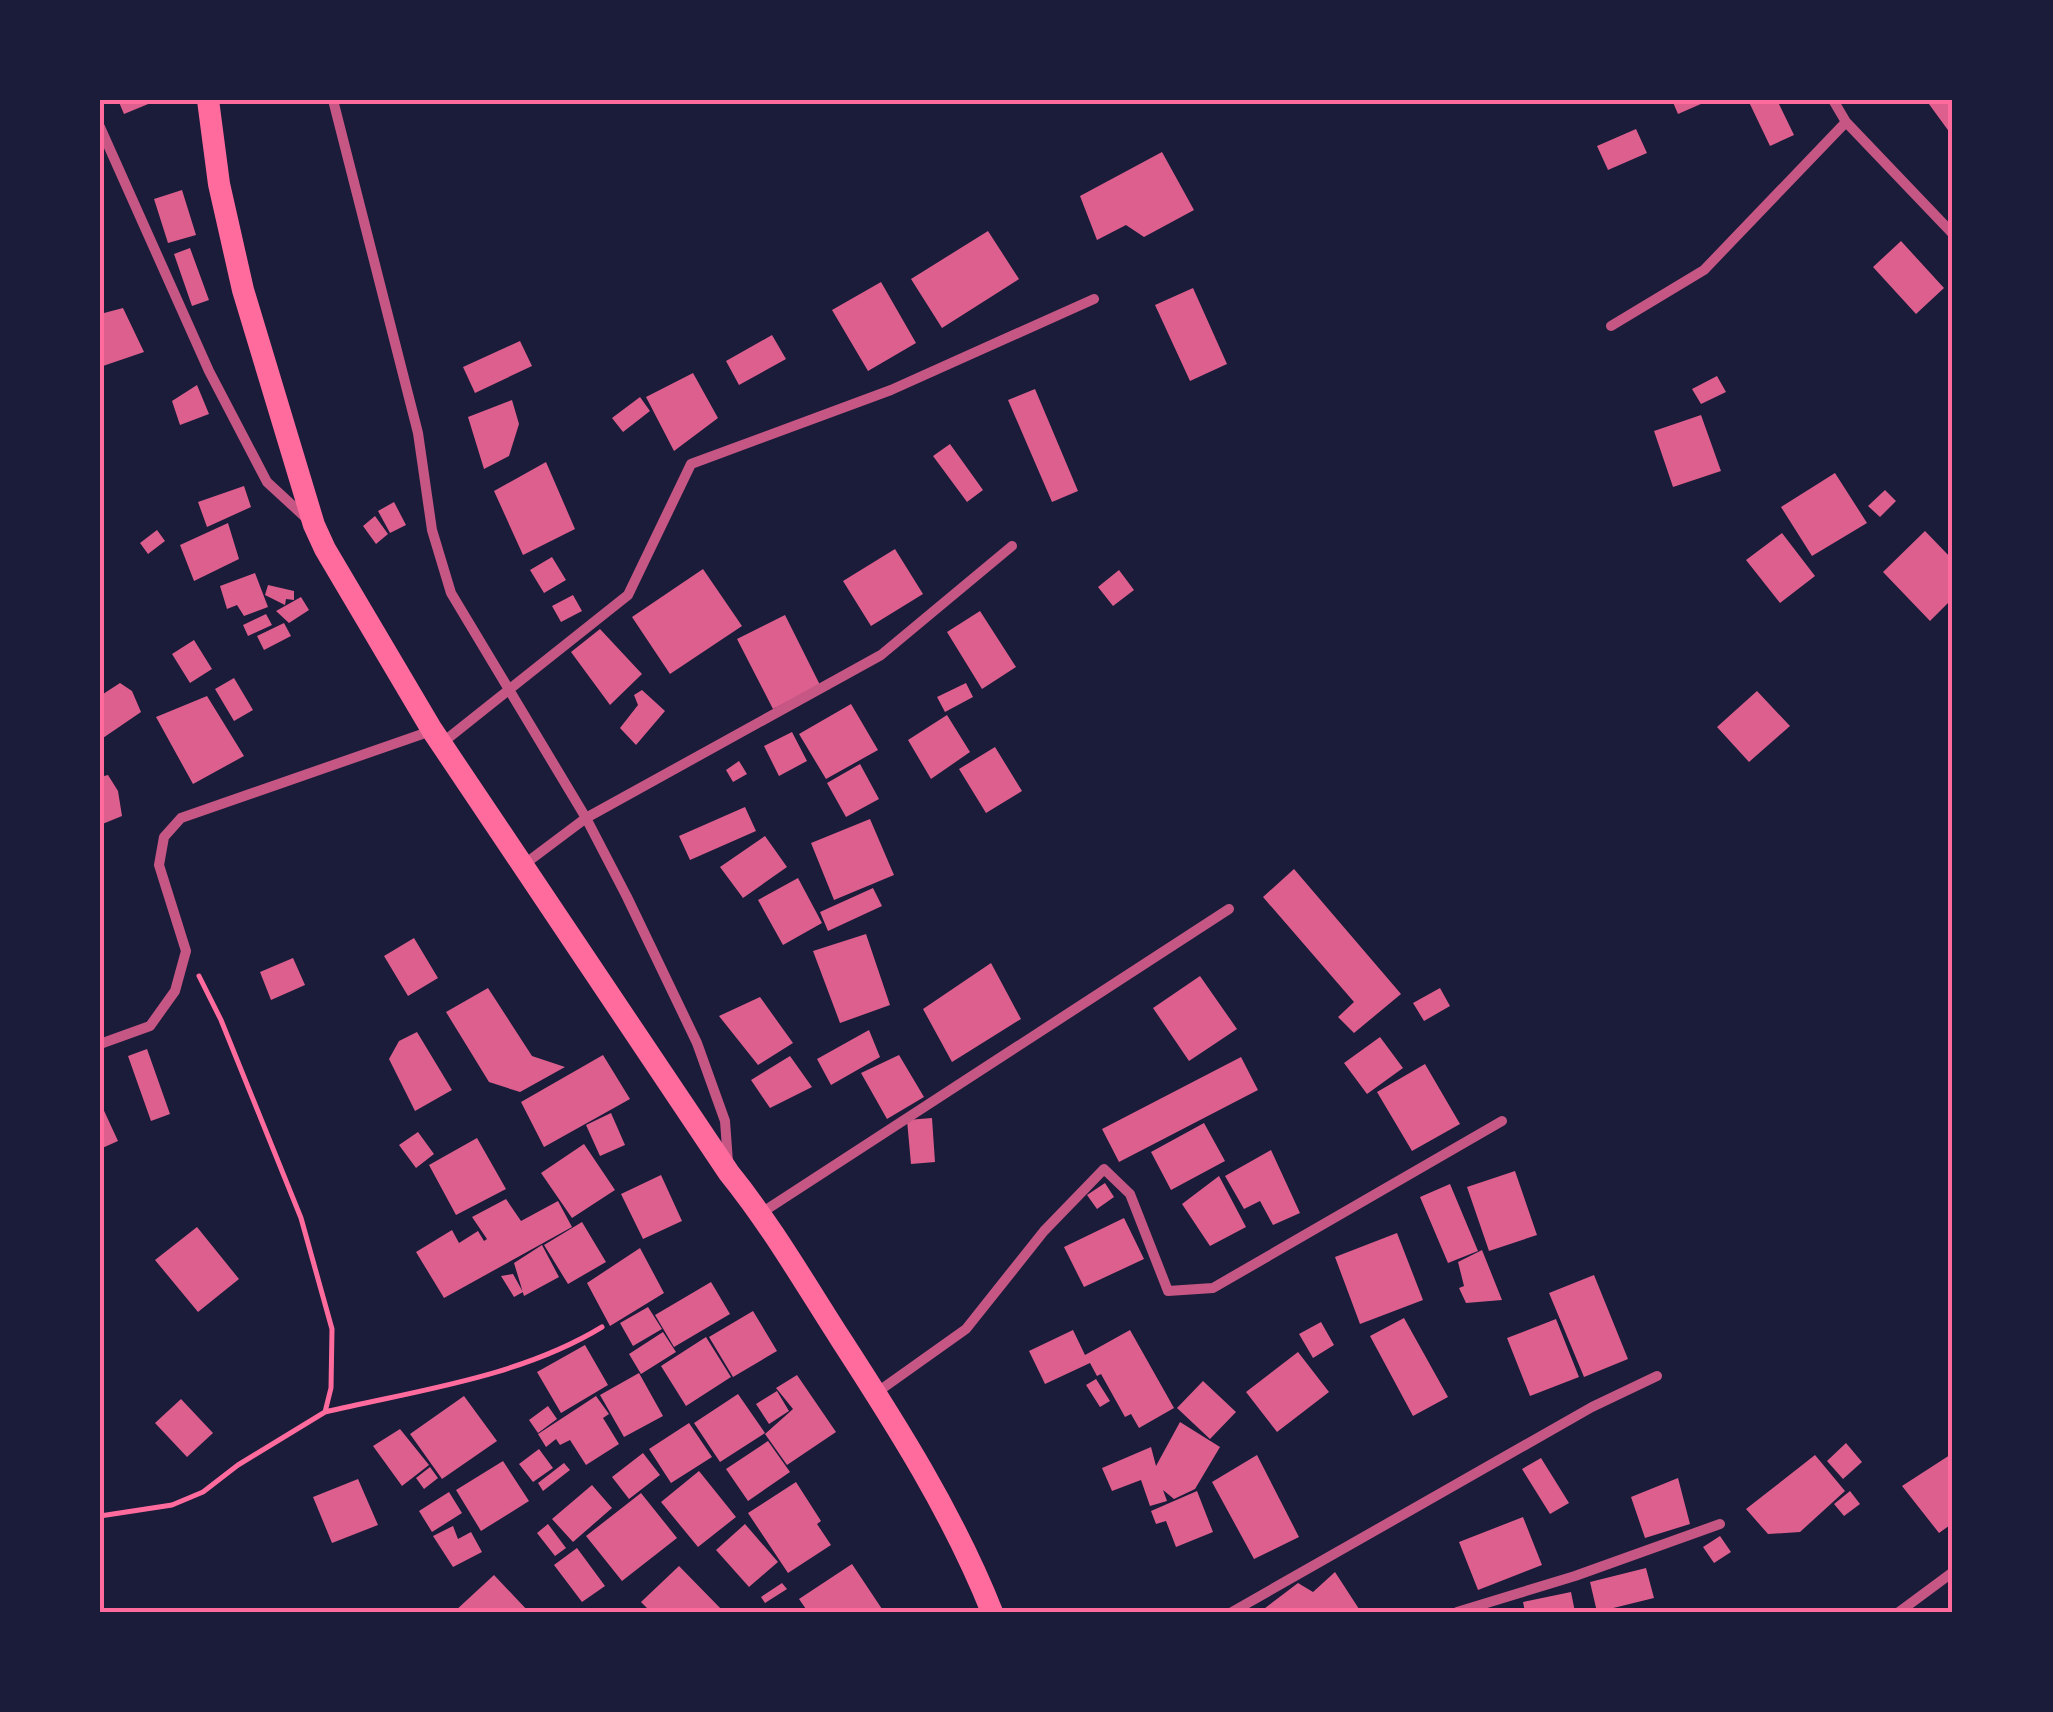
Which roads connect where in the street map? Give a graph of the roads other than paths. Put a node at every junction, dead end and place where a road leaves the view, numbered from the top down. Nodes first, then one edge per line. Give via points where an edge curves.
1 (208, 100) edge
2 (333, 100) edge
3 (1833, 100) edge
4 (1846, 122) junction
5 (100, 128) edge
6 (1953, 234) edge
7 (1094, 299) dead end
8 (1611, 326) dead end
9 (314, 525) junction
10 (1012, 546) dead end
11 (507, 691) junction
12 (436, 737) junction
13 (586, 818) junction
14 (522, 867) junction
15 (1230, 908) dead end
16 (100, 1044) edge
17 (1502, 1121) dead end
18 (729, 1173) junction
19 (761, 1212) junction
20 (1657, 1376) dead end
21 (876, 1393) junction
22 (1720, 1524) dead end
23 (1953, 1572) edge
24 (992, 1612) edge
25 (1232, 1612) edge
26 (1457, 1612) edge
27 (1899, 1612) edge

1 - 9 highway via 243,290
2 - 11 street via 418,433 432,530 451,593
3 - 4 street
4 - 6 street
4 - 8 street via 1704,270
5 - 9 street via 208,371 267,482
7 - 11 street via 890,390 692,464 628,595
9 - 12 highway
10 - 13 street via 881,655
11 - 12 street
11 - 13 street
12 - 14 highway
12 - 16 street via 180,818 164,837 159,865 186,950 175,990 150,1026
13 - 14 street
13 - 18 street via 697,1043 725,1120
14 - 18 highway
15 - 19 street
17 - 21 street via 1213,1288 1168,1290 1130,1194 1104,1169 1044,1231 966,1330
18 - 19 highway
19 - 21 highway
20 - 25 street
21 - 24 highway via 933,1486
22 - 26 street
23 - 27 street

